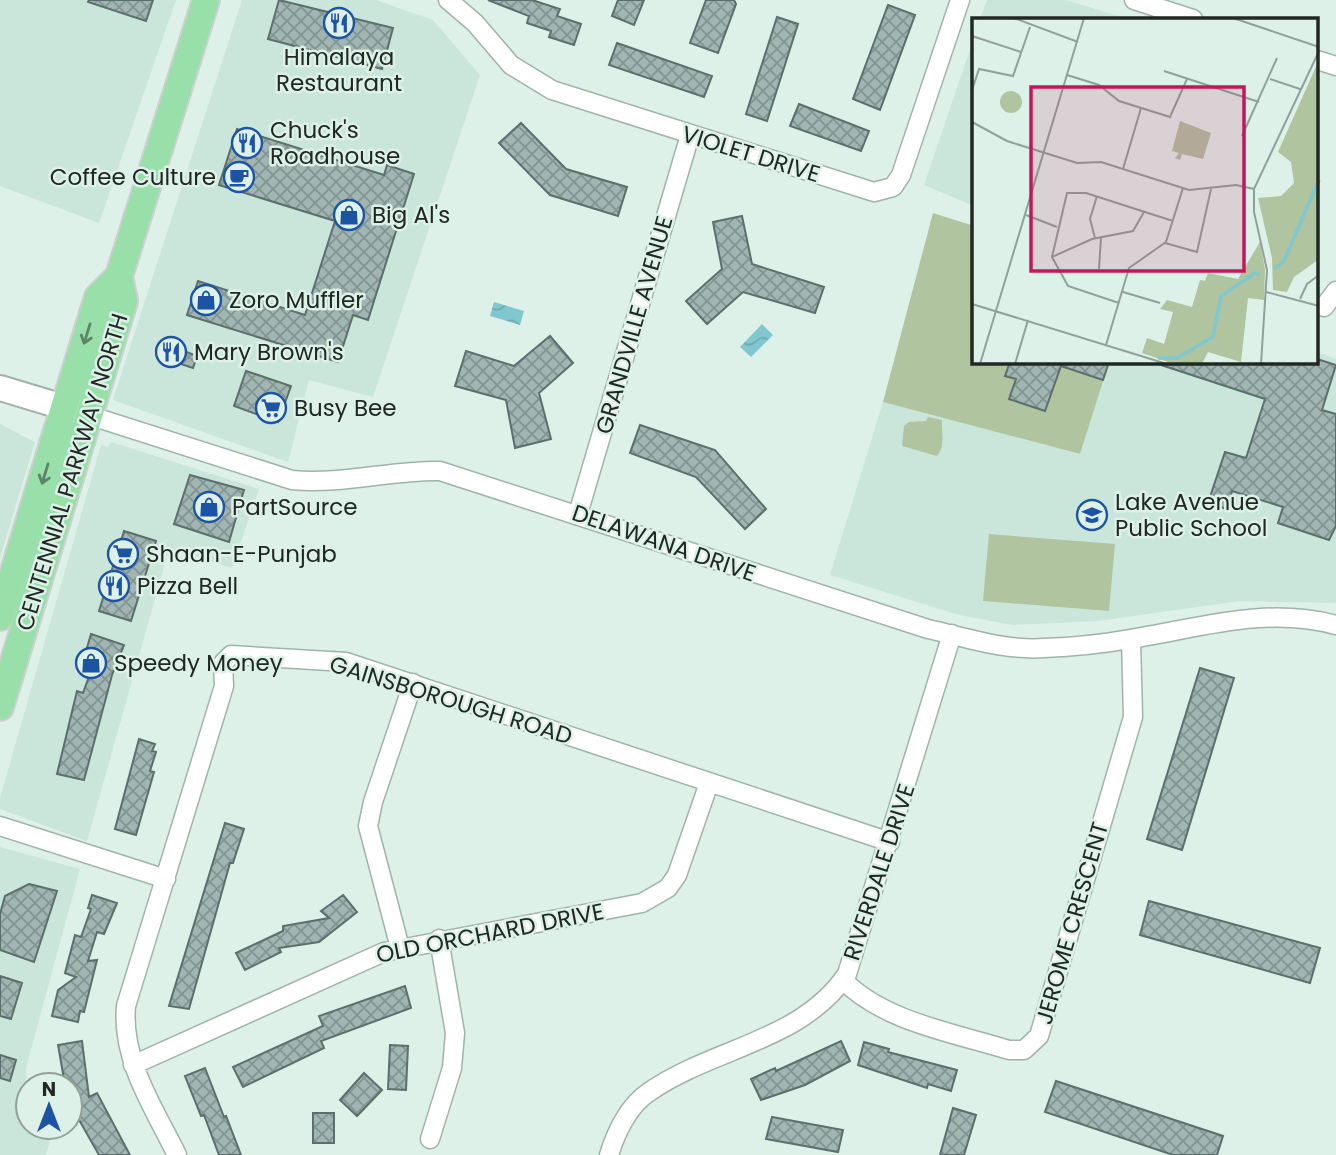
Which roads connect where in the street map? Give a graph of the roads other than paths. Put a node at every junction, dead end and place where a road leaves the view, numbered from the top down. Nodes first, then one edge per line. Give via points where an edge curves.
1 (206, 0) edge
2 (448, 0) edge
3 (960, 0) edge
4 (1134, 0) edge
5 (1190, 18) edge
6 (1318, 60) edge
7 (1336, 66) edge
8 (690, 135) junction
9 (1336, 291) edge
10 (1324, 307) dead end
11 (0, 388) edge
12 (77, 412) junction
13 (578, 514) junction
14 (0, 617) edge
15 (1336, 625) edge
16 (952, 634) junction
17 (1130, 639) junction
18 (413, 683) junction
19 (0, 707) edge
20 (709, 783) junction
21 (0, 826) edge
22 (890, 842) junction
23 (166, 879) junction
24 (439, 939) junction
25 (400, 948) junction
26 (843, 980) junction
27 (133, 1065) junction
28 (430, 1139) dead end
29 (177, 1155) edge
30 (610, 1155) edge

1 - 12 main road, CENTENNIAL PARKWAY NORTH via 119,276 124,301
2 - 8 street, VIOLET DRIVE via 532,81
3 - 8 street, VIOLET DRIVE via 893,187 874,192
4 - 5 street
6 - 7 street
8 - 13 street, GRANDVILLE AVENUE
9 - 10 street
11 - 12 street, DELAWANA DRIVE
12 - 13 street, DELAWANA DRIVE via 292,480 440,471
12 -> 14 main road, CENTENNIAL PARKWAY NORTH
12 - 19 main road, CENTENNIAL PARKWAY NORTH
13 - 16 street, DELAWANA DRIVE
15 - 17 street, DELAWANA DRIVE via 1287,617 1247,617
16 - 17 street, DELAWANA DRIVE via 1041,649
16 - 22 street, RIVERDALE DRIVE
17 - 26 street, JEROME CRESCENT via 1133,717 1039,1036 1024,1050 1009,1050 898,1016
18 - 20 street, GAINSBOROUGH ROAD
18 - 23 street, GAINSBOROUGH ROAD via 346,662 231,655 223,663 224,686
18 - 25 street via 368,826
20 - 22 street, GAINSBOROUGH ROAD
20 - 24 street, OLD ORCHARD DRIVE via 677,875 668,888 642,904
21 - 23 street
22 - 26 street, RIVERDALE DRIVE
23 - 27 street, GAINSBOROUGH ROAD via 126,1006 125,1033
24 - 25 street, OLD ORCHARD DRIVE
24 - 28 street via 455,1033 453,1068
25 - 27 street, OLD ORCHARD DRIVE via 365,958
26 - 30 street, RIVERDALE DRIVE via 809,1014 788,1027 649,1092 625,1119
27 - 29 street, GAINSBOROUGH ROAD

